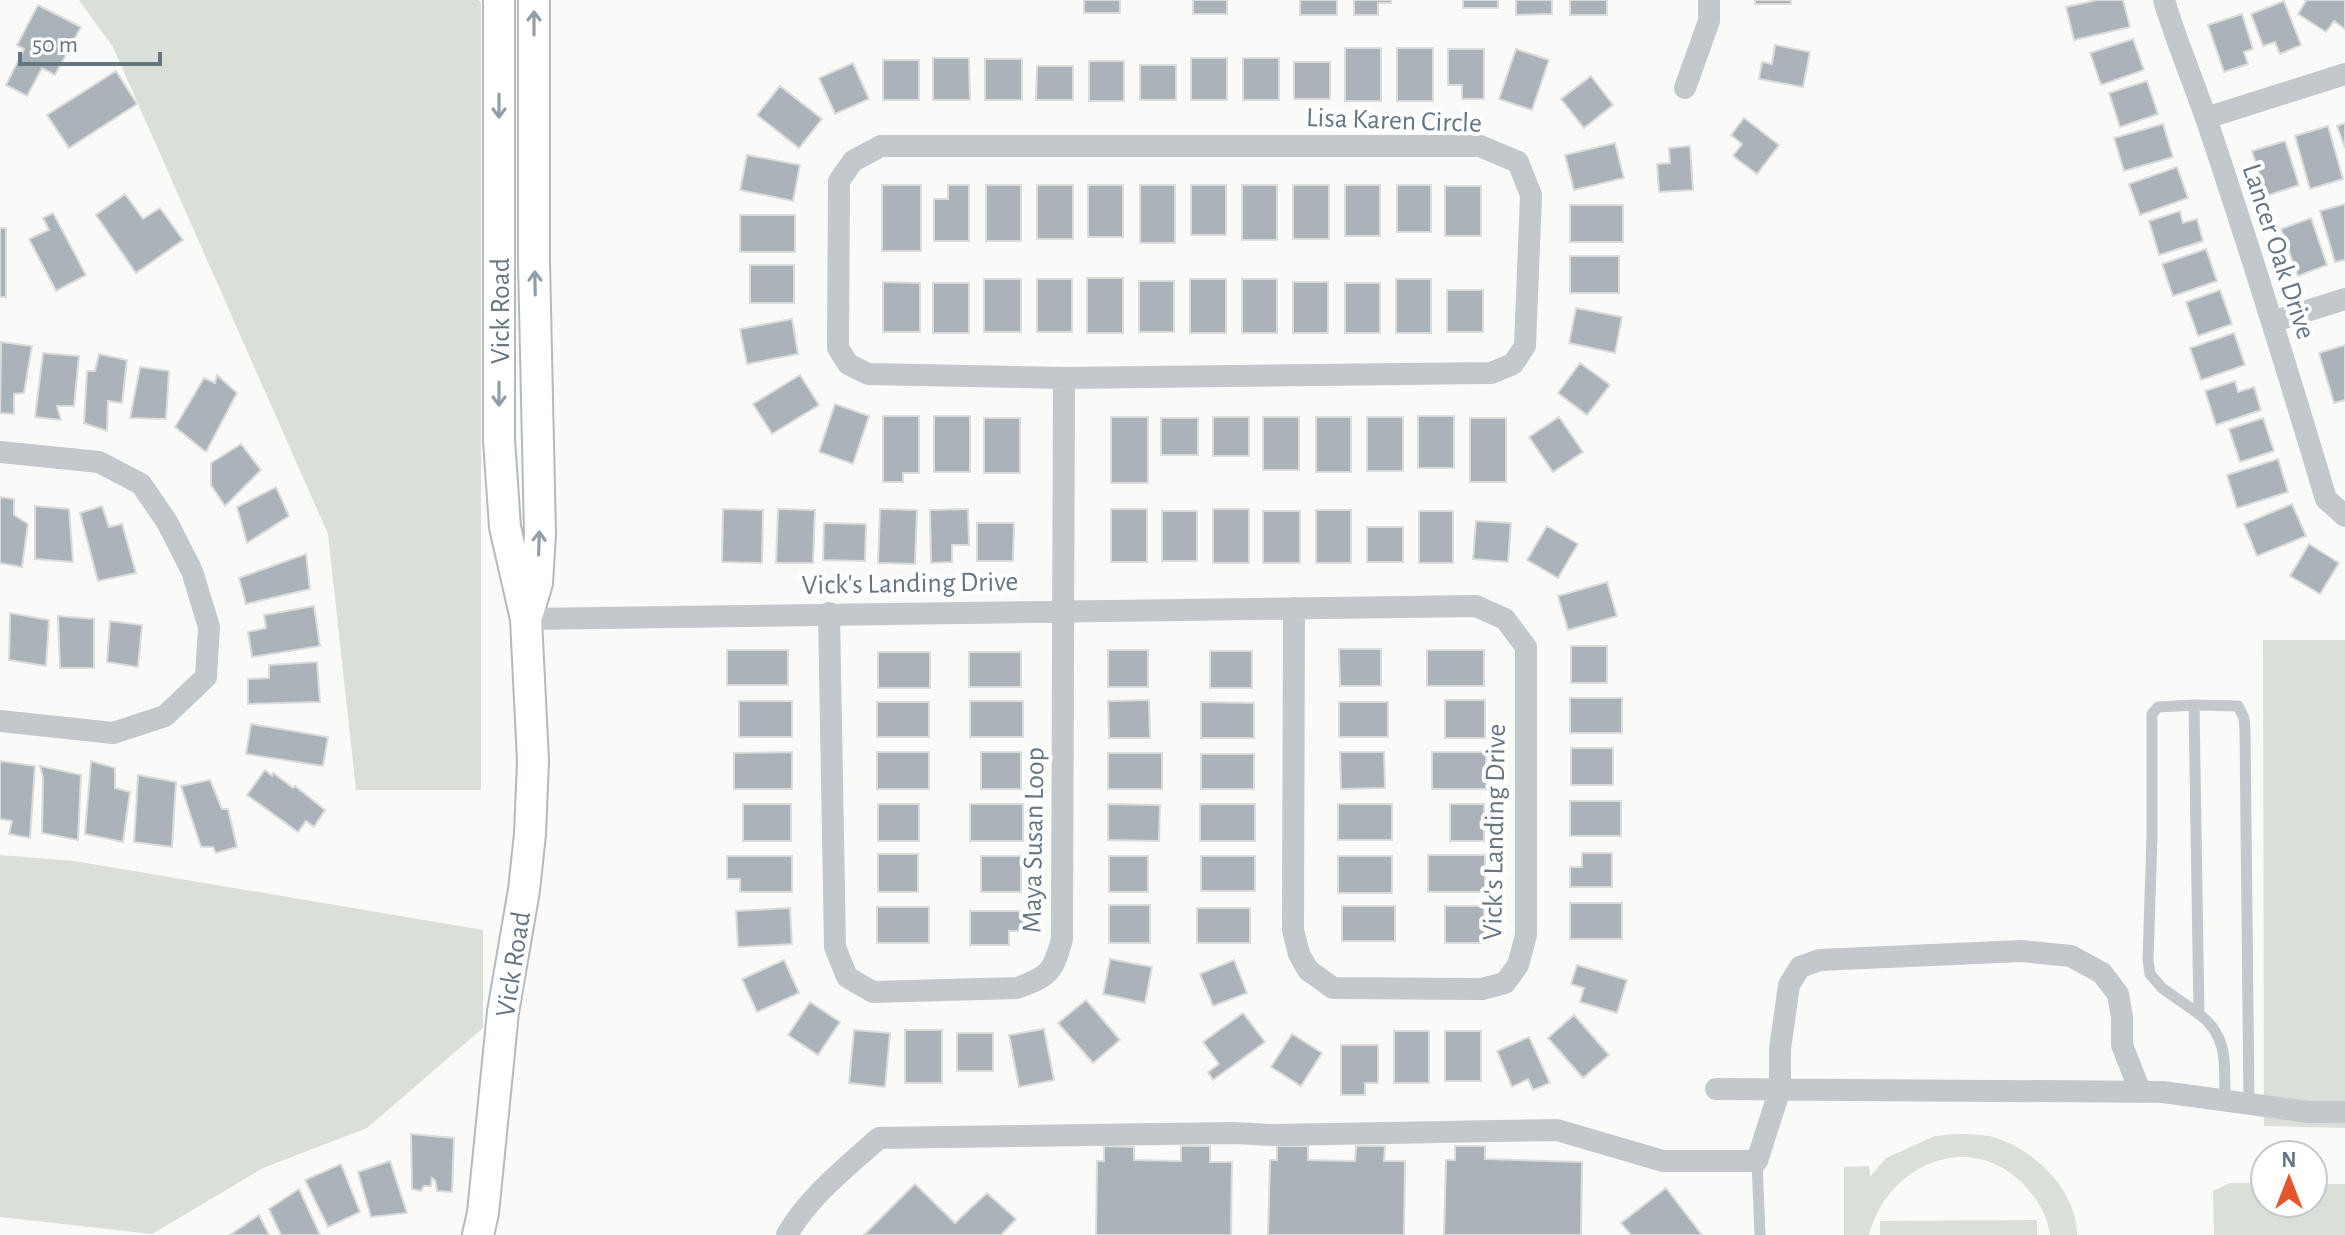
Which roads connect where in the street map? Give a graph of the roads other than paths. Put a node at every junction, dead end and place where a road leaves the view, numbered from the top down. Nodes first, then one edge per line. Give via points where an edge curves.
1 (499, 0) edge
2 (534, 0) edge
3 (1709, 0) edge
4 (2164, 0) edge
5 (2345, 74) edge
6 (1685, 88) dead end
7 (2206, 118) junction
8 (2345, 299) edge
9 (2272, 322) junction
10 (1064, 378) junction
11 (0, 452) edge
12 (2345, 516) edge
13 (1294, 608) junction
14 (1064, 610) junction
15 (829, 613) junction
16 (526, 619) junction
17 (2194, 705) junction
18 (0, 721) edge
19 (2199, 1014) junction
20 (1716, 1089) dead end
21 (1780, 1089) junction
22 (2140, 1091) junction
23 (2225, 1101) junction
24 (2249, 1104) junction
25 (2345, 1112) edge
26 (1757, 1161) junction
27 (483, 1228) edge
28 (787, 1235) edge
29 (1760, 1235) edge

1 -> 16 street, Vick Road via 499,440 505,527
16 -> 2 street, Vick Road via 537,583 540,534
3 - 6 street via 1709,21
4 - 7 street, Lancer Oak Drive
5 - 7 street
7 - 9 street, Lancer Oak Drive
8 - 9 street
9 - 12 street, Lancer Oak Drive via 2326,499
10 - 10 street, Lisa Karen Circle via 868,374 848,364 838,348 839,181 853,161 881,146 1480,146 1518,162 1531,195 1525,346 1513,364 1491,373
10 - 14 street, Maya Susan Loop
11 - 18 street via 99,462 141,484 192,571 209,627 206,677 165,716 113,733
13 - 13 street, Vick's Landing Drive via 1476,606 1505,619 1526,647 1526,935 1518,965 1505,983 1482,989 1333,988 1308,970 1293,930
13 - 14 street, Vick's Landing Drive
14 - 15 street, Vick's Landing Drive
14 - 15 street, Maya Susan Loop via 1062,939 1054,966 1039,980 1017,988 873,992 847,977 835,947
15 - 16 street, Vick's Landing Drive
16 - 27 street, Vick Road via 533,761 530,834 503,1012
17 - 19 lane
17 - 19 lane via 2158,707 2152,714 2148,960 2150,974 2162,988
17 - 24 lane via 2238,706 2244,718
19 - 23 lane via 2214,1025 2223,1047
20 - 21 street
21 - 22 street
21 - 22 street via 1789,985 1800,967 1820,960 2021,951 2071,956 2102,973 2118,994 2122,1045
21 - 26 street
22 - 23 street
23 - 24 street
24 - 25 street
26 - 28 street via 1663,1161 1557,1130 879,1138 834,1178
26 - 29 lane

